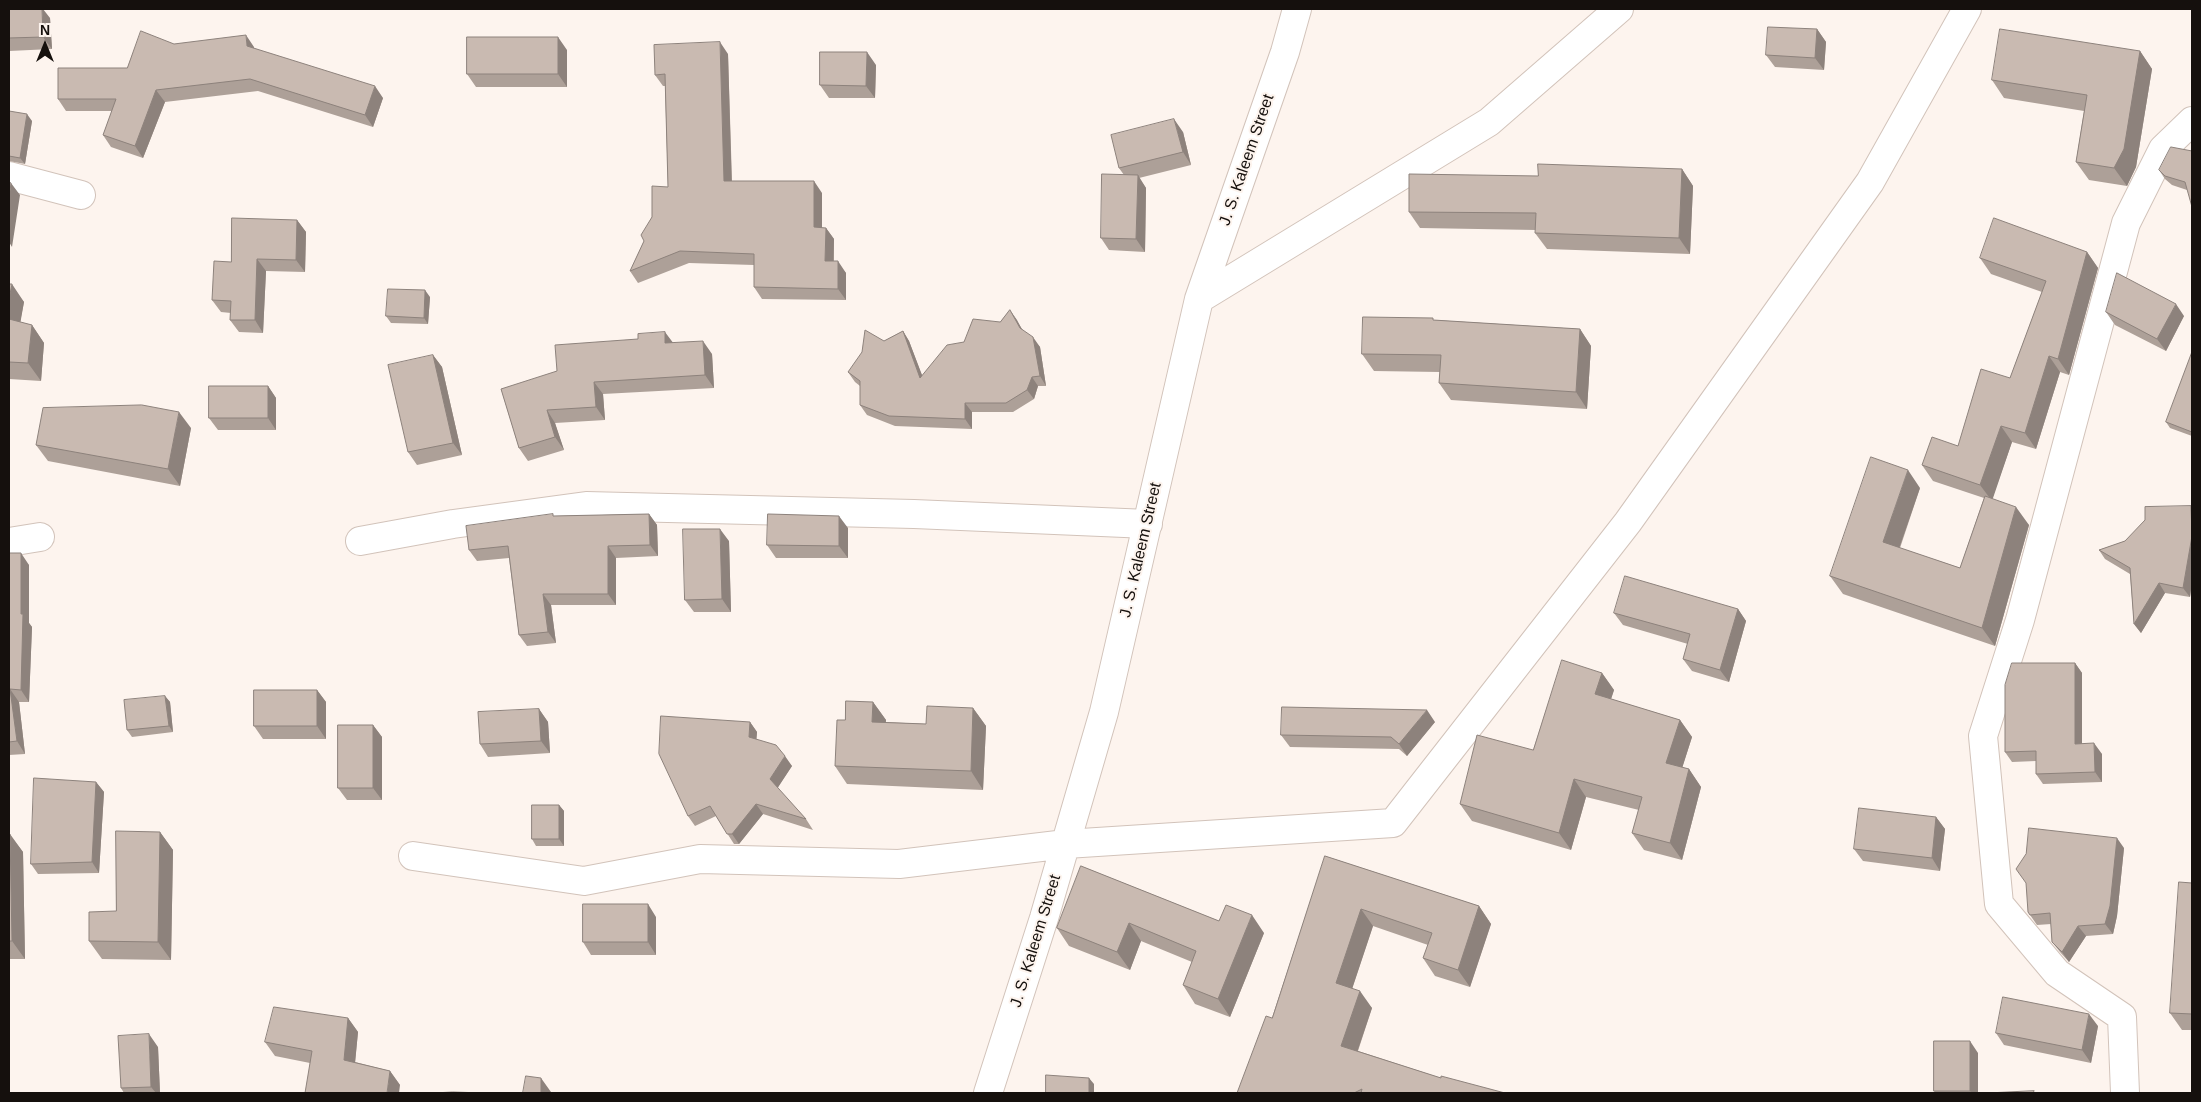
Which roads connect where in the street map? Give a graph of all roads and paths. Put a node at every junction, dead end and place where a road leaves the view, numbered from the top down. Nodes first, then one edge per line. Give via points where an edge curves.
1 (1619, 9) edge
2 (1967, 9) edge
3 (1292, 11) edge
4 (2192, 121) edge
5 (9, 176) edge
6 (81, 195) dead end
7 (1199, 299) junction
8 (1148, 524) junction
9 (40, 537) dead end
10 (360, 541) dead end
11 (9, 542) edge
12 (1066, 844) junction
13 (413, 856) dead end
14 (988, 1093) edge
15 (2125, 1093) edge

1 - 7 street via 1489,122
2 - 12 street via 1870,182 1628,522 1393,823
3 - 7 street, J. S. Kaleem Street via 1285,52
4 - 15 street via 2163,149 2126,222 2020,620 1983,736 1998,904 2057,973 2122,1017
5 - 6 street
7 - 8 street, J. S. Kaleem Street
8 - 10 street via 914,514 586,506 453,524
8 - 12 street, J. S. Kaleem Street via 1104,712
9 - 11 street
12 - 13 street via 899,864 700,859 584,881
12 - 14 street, J. S. Kaleem Street

